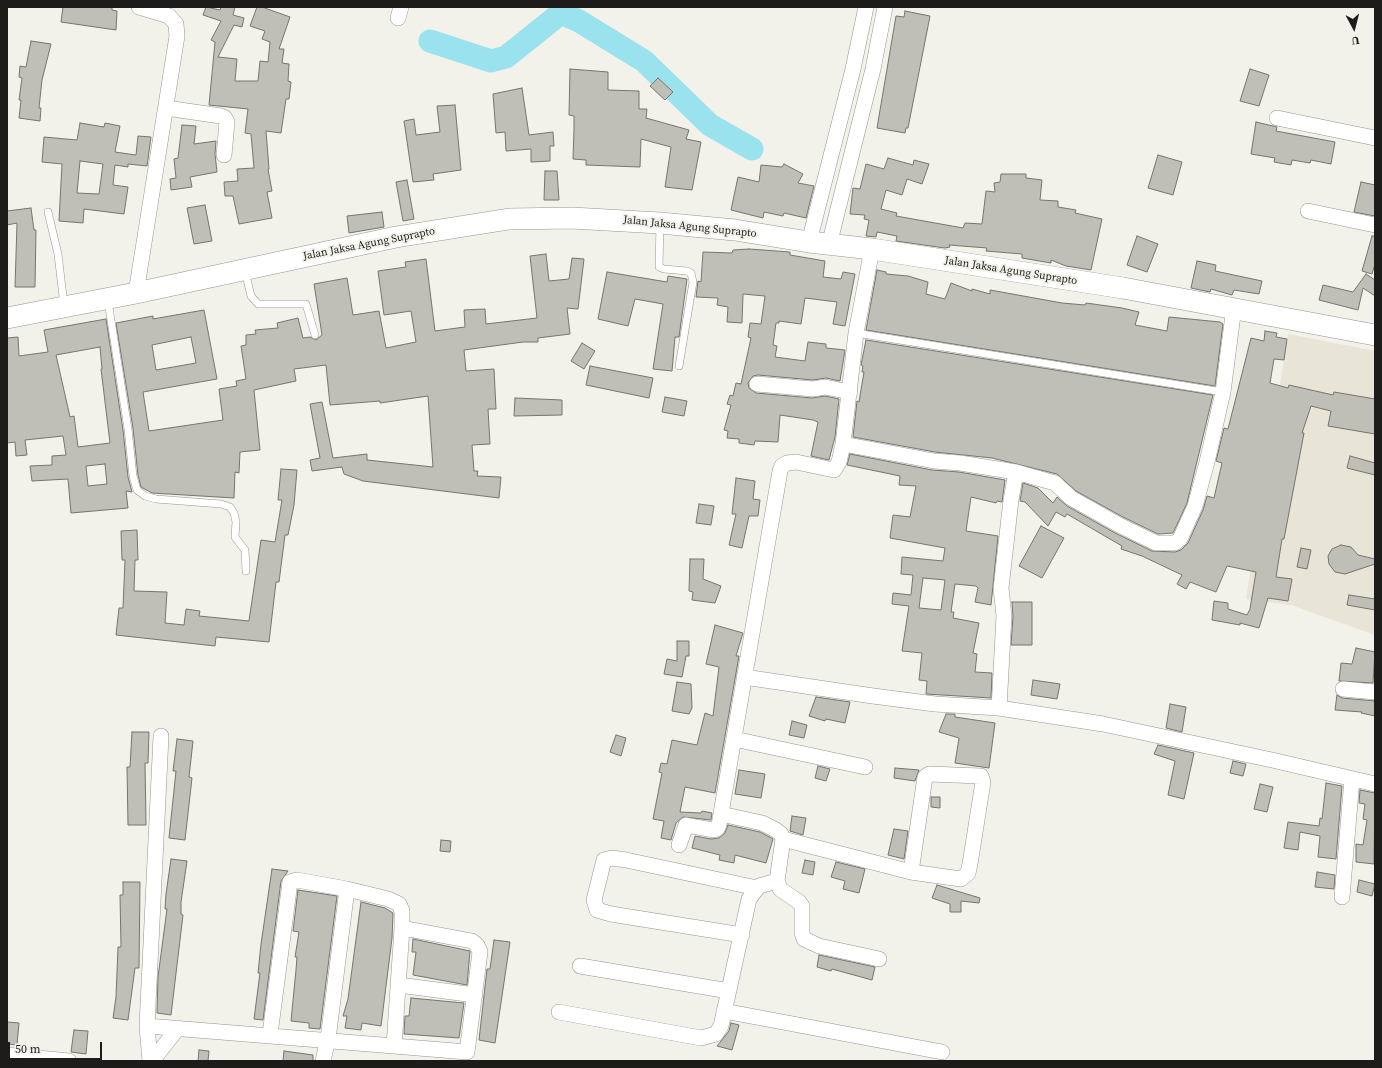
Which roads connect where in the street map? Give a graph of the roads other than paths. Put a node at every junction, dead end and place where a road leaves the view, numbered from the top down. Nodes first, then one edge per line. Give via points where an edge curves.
1 (139, 7) edge
2 (866, 7) edge
3 (885, 7) edge
4 (166, 108) junction
5 (1277, 118) dead end
6 (1375, 138) edge
7 (832, 154) junction
8 (224, 155) dead end
9 (850, 159) junction
10 (1308, 211) dead end
11 (48, 212) dead end
12 (660, 223) junction
13 (1375, 225) edge
14 (819, 244) junction
15 (872, 249) junction
16 (245, 269) junction
17 (136, 293) junction
18 (108, 299) junction
19 (64, 306) junction
20 (1234, 308) junction
21 (7, 318) edge
22 (856, 333) junction
23 (315, 335) dead end
24 (1375, 335) edge
25 (679, 366) dead end
26 (757, 384) dead end
27 (850, 392) junction
28 (1223, 392) junction
29 (843, 444) junction
30 (1016, 472) junction
31 (246, 571) dead end
32 (744, 677) junction
33 (1343, 688) dead end
34 (1375, 692) edge
35 (999, 708) junction
36 (161, 736) dead end
37 (734, 739) junction
38 (865, 767) dead end
39 (1352, 779) junction
40 (1375, 784) edge
41 (720, 814) junction
42 (783, 839) junction
43 (679, 845) dead end
44 (911, 872) junction
45 (777, 882) junction
46 (757, 888) junction
47 (347, 889) junction
48 (1342, 897) dead end
49 (402, 928) junction
50 (742, 935) junction
51 (879, 959) dead end
52 (580, 966) dead end
53 (399, 985) junction
54 (728, 991) junction
55 (475, 995) junction
56 (724, 1010) junction
57 (559, 1012) dead end
58 (147, 1026) junction
59 (178, 1028) junction
60 (270, 1034) junction
61 (328, 1040) junction
62 (394, 1046) junction
63 (942, 1052) dead end
64 (7, 1054) edge
65 (409, 1054) edge
66 (467, 1057) edge
67 (69, 1061) edge
68 (151, 1061) edge
69 (324, 1061) edge

1 - 4 street via 169,16 176,24 177,36
2 - 7 street
3 - 9 street via 873,69
4 - 8 street via 225,118 227,122
4 - 17 street
5 - 6 street
7 - 9 street
7 - 14 street
9 - 14 street
10 - 13 street
11 - 19 lane via 58,254
12 - 14 main road, Jalan Jaksa Agung Suprapto via 735,230
12 - 16 main road, Jalan Jaksa Agung Suprapto via 572,218 509,219 396,237
12 - 25 lane via 659,266 664,269 687,271 691,273 693,282
14 - 15 main road, Jalan Jaksa Agung Suprapto
15 - 20 main road, Jalan Jaksa Agung Suprapto
15 - 22 street
16 - 17 main road, Jalan Jaksa Agung Suprapto
16 - 23 lane via 253,300 264,306 306,304
17 - 18 main road, Jalan Jaksa Agung Suprapto
18 - 19 main road, Jalan Jaksa Agung Suprapto
18 - 31 lane via 137,490 156,499 221,504 230,507 236,522 235,537 245,550
19 - 21 main road, Jalan Jaksa Agung Suprapto
20 - 24 main road, Jalan Jaksa Agung Suprapto
20 - 28 street
22 - 27 street
22 - 28 lane
26 - 27 street via 813,389 825,387
27 - 29 street
28 - 30 street via 1195,506 1180,539 1175,543 1156,543 1071,498 1055,483
29 - 30 street via 934,461
29 - 32 street via 838,465 834,470 796,462 782,466
30 - 35 street via 1001,588 1004,616
32 - 35 street via 935,704
32 - 37 street
33 - 34 street
35 - 39 street via 1103,724
36 - 58 street
37 - 38 street
37 - 41 street
39 - 40 street
39 - 48 street
41 - 42 street via 762,823 776,830
41 - 43 street via 719,826 715,830 685,825
42 - 44 street
42 - 45 street
44 - 44 street via 965,877 970,864 983,782 981,776 929,774 925,777
45 - 46 street
45 - 51 street via 780,889 802,906 804,938 819,946
46 - 50 street via 749,899
46 - 50 street via 626,860 604,860 594,900 597,910
47 - 49 street via 399,904 402,911
47 - 60 street via 297,880 289,884
47 - 61 street
49 - 53 street
49 - 55 street via 475,943 480,952
50 - 54 street
52 - 54 street
53 - 55 street
53 - 62 street
54 - 56 street
55 - 66 street
56 - 57 street via 716,1034 701,1038
56 - 63 street
58 - 59 street
58 - 68 street
59 - 60 street
59 - 68 street
60 - 61 street
61 - 62 street
61 - 69 street
62 - 65 street
64 - 67 street
65 - 66 street

